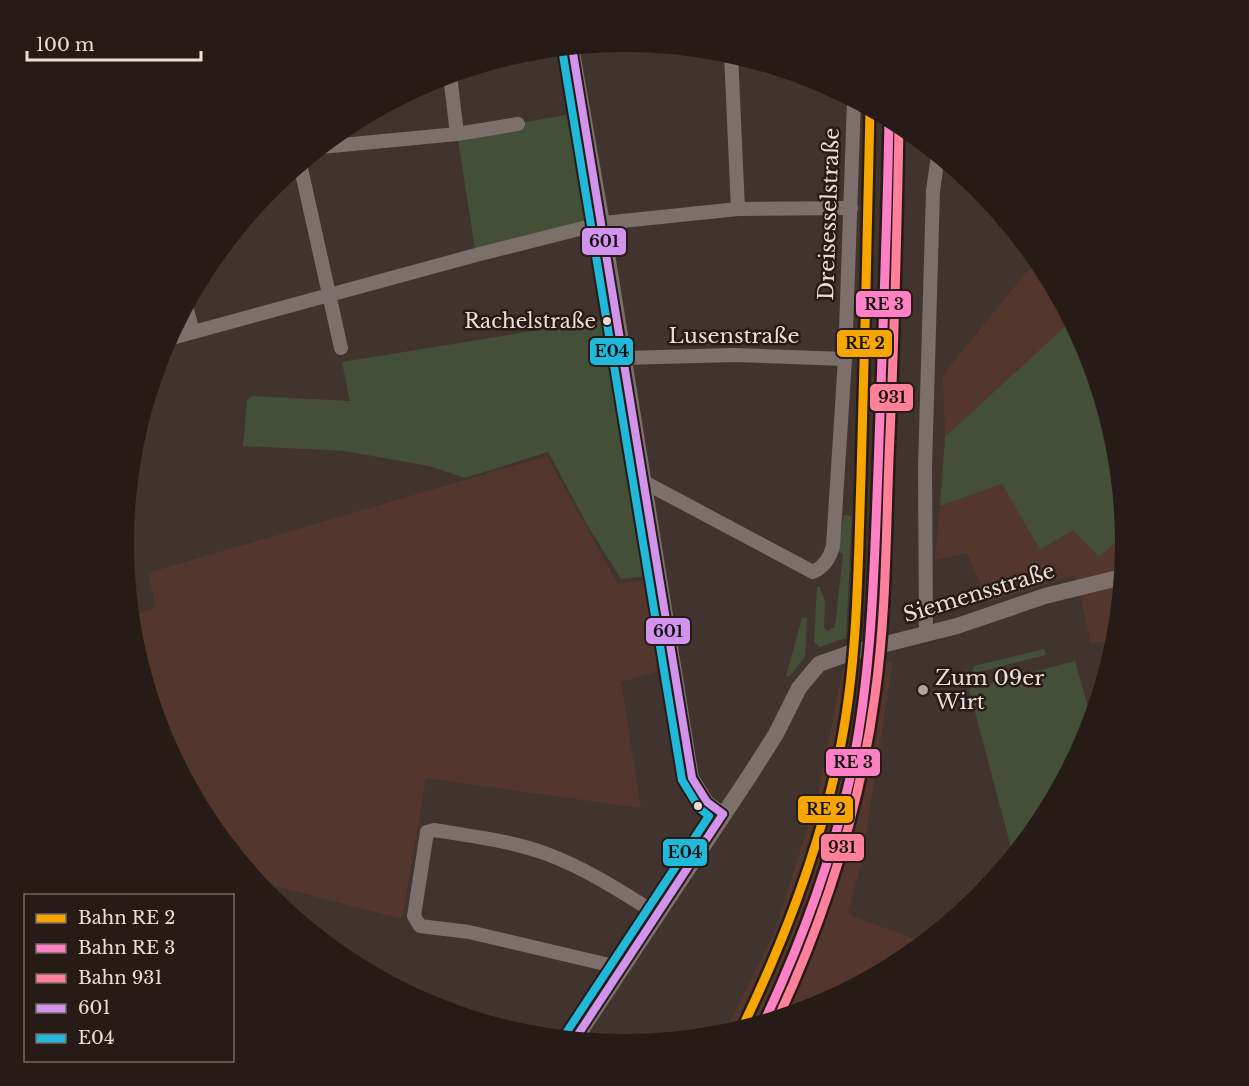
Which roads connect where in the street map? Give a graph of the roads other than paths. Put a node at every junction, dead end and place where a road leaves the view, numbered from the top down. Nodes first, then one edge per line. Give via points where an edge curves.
1 (574, 56) edge
2 (731, 65) edge
3 (451, 85) edge
4 (854, 110) edge
5 (518, 124) dead end
6 (458, 134) junction
7 (338, 145) edge
8 (937, 165) edge
9 (302, 173) edge
10 (851, 208) junction
11 (738, 209) junction
12 (603, 223) junction
13 (327, 295) junction
14 (189, 318) edge
15 (193, 332) junction
16 (180, 336) edge
17 (341, 348) dead end
18 (623, 358) junction
19 (845, 359) junction
20 (644, 482) junction
21 (1114, 580) edge
22 (926, 634) junction
23 (723, 814) junction
24 (657, 914) junction
25 (622, 968) junction
26 (580, 1031) edge

1 - 12 street
2 - 11 street
3 - 6 street
4 - 10 street, Dreisesselstraße
5 - 6 street
6 - 7 street
8 - 22 street via 925,467
9 - 13 street
10 - 11 street
10 - 19 street, Dreisesselstraße
11 - 12 street
12 - 13 street
12 - 18 street
13 - 15 street
13 - 17 street
14 - 15 street
15 - 16 street
18 - 19 street, Lusenstraße via 735,355
18 - 20 street
19 - 20 street, Dreisesselstraße via 833,546 820,568 813,572
20 - 23 street via 692,778 707,802
21 - 22 main road, Siemensstraße via 1063,591
22 - 23 main road, Siemensstraße via 819,664 805,679 776,734
23 - 24 main road, Siemensstraße
24 - 25 main road, Siemensstraße
24 - 25 street via 583,869 546,854 429,830 414,916 420,926 469,932
25 - 26 main road, Siemensstraße

